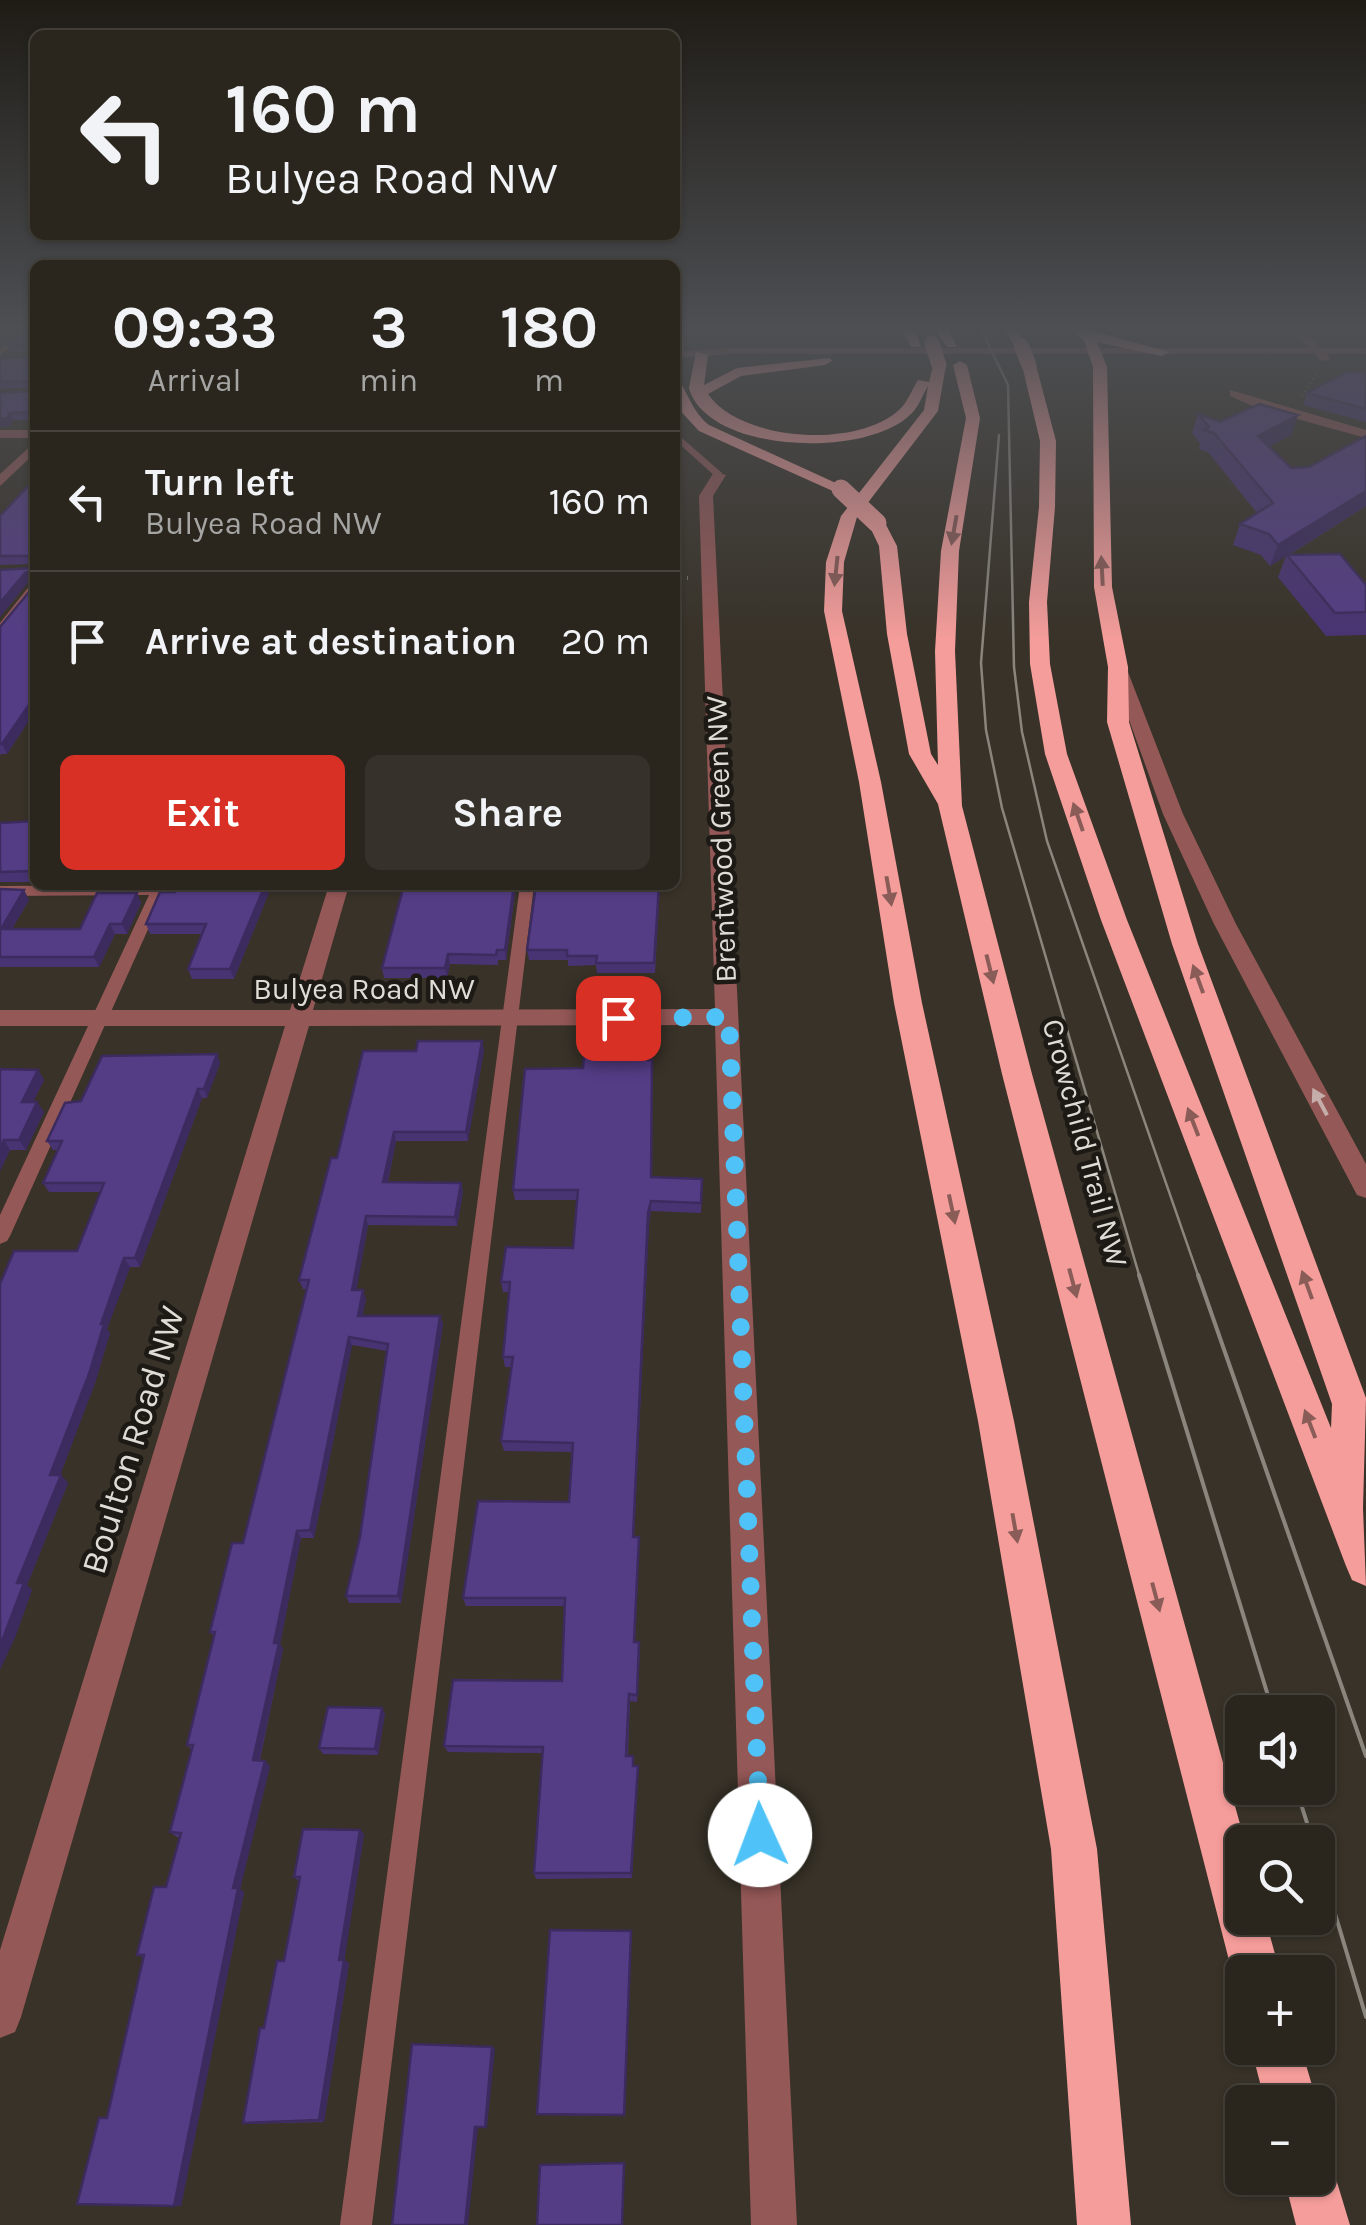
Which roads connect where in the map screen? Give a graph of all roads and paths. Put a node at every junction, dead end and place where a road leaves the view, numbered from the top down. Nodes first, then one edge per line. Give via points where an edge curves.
1 (715, 433) edge
2 (764, 433) edge
3 (855, 433) edge
4 (914, 433) edge
5 (970, 433) edge
6 (1047, 433) edge
7 (1101, 433) edge
8 (0, 434) edge
9 (30, 434) edge
10 (680, 440) edge
11 (30, 451) edge
12 (719, 476) joint
13 (2, 477) edge
14 (30, 593) edge
15 (0, 632) edge
16 (1118, 667) junction
17 (950, 806) junction
18 (53, 890) edge
19 (158, 890) edge
20 (337, 890) edge
21 (526, 890) edge
22 (0, 891) edge
23 (729, 1017) junction
24 (0, 1018) edge
25 (100, 1018) junction
26 (510, 1018) junction
27 (298, 1019) junction
28 (1366, 1188) edge
29 (0, 1236) edge
30 (1346, 1515) junction
31 (1366, 1566) edge
32 (1251, 1955) edge
33 (0, 2017) edge
34 (1315, 2195) edge
35 (356, 2225) edge
36 (774, 2225) edge
37 (1104, 2225) edge
38 (1323, 2225) edge

1 - 17 highway, bridge via 841,490 877,524 888,546 920,754
2 - 3 highway via 790,438
4 -> 37 highway via 849,516 835,562 832,611 996,1421 1074,1849
5 -> 17 highway, Crowchild Trail NW via 950,551
30 -> 6 highway via 1056,754 1040,664 1038,602
16 -> 7 highway via 1102,587
8 - 9 street
10 - 12 lane
11 - 13 street
12 - 23 street, Brentwood Green NW via 706,496
14 - 15 lane
28 -> 16 street via 1225,924
30 -> 16 highway via 1350,1404 1185,944 1118,722
17 -> 32 highway, Crowchild Trail NW
18 - 22 lane
19 - 25 lane
20 - 27 street, Boulton Road NW
21 - 26 lane
23 - 26 street, Bulyea Road NW
23 - 36 street, Brentwood Green NW
24 - 25 street, Bulyea Road NW
25 - 27 street, Bulyea Road NW
25 - 29 lane
26 - 27 street, Bulyea Road NW
26 - 35 lane
27 - 33 street, Boulton Road NW
30 - 31 highway
34 - 38 highway

